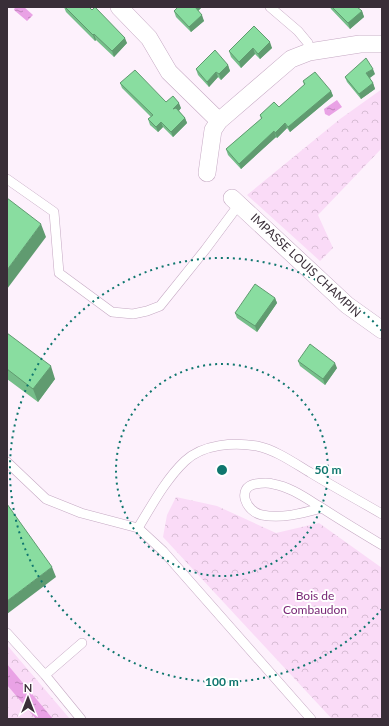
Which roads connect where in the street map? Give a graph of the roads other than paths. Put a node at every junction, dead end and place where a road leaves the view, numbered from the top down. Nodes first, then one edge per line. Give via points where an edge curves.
1 (119, 7) edge
2 (270, 7) edge
3 (382, 44) edge
4 (308, 52) junction
5 (219, 121) junction
6 (207, 173) dead end
7 (7, 179) edge
8 (236, 201) joint
9 (382, 330) edge
10 (7, 462) edge
11 (322, 508) junction
12 (382, 514) edge
13 (138, 528) junction
14 (382, 545) edge
15 (7, 633) edge
16 (82, 643) dead end
17 (45, 675) junction
18 (81, 719) edge
19 (311, 719) edge

1 - 5 street via 148,38 169,72
2 - 4 lane via 298,31 308,43
3 - 4 street via 360,44
4 - 5 street via 291,59
5 - 6 street via 213,130
7 - 8 lane via 54,212 59,273 112,312 122,314 147,311 160,306 205,250
8 - 9 street, IMPASSE LOUIS CHAMPIN via 347,305
10 - 13 lane via 46,499 81,513
11 - 11 lane via 300,494 262,482 252,484 244,497 252,511 261,515 294,515
11 - 14 lane
12 - 13 lane via 282,456 258,447 237,444 200,451 186,460 174,472
13 - 19 lane via 163,551
15 - 17 lane
16 - 17 lane
17 - 18 lane

